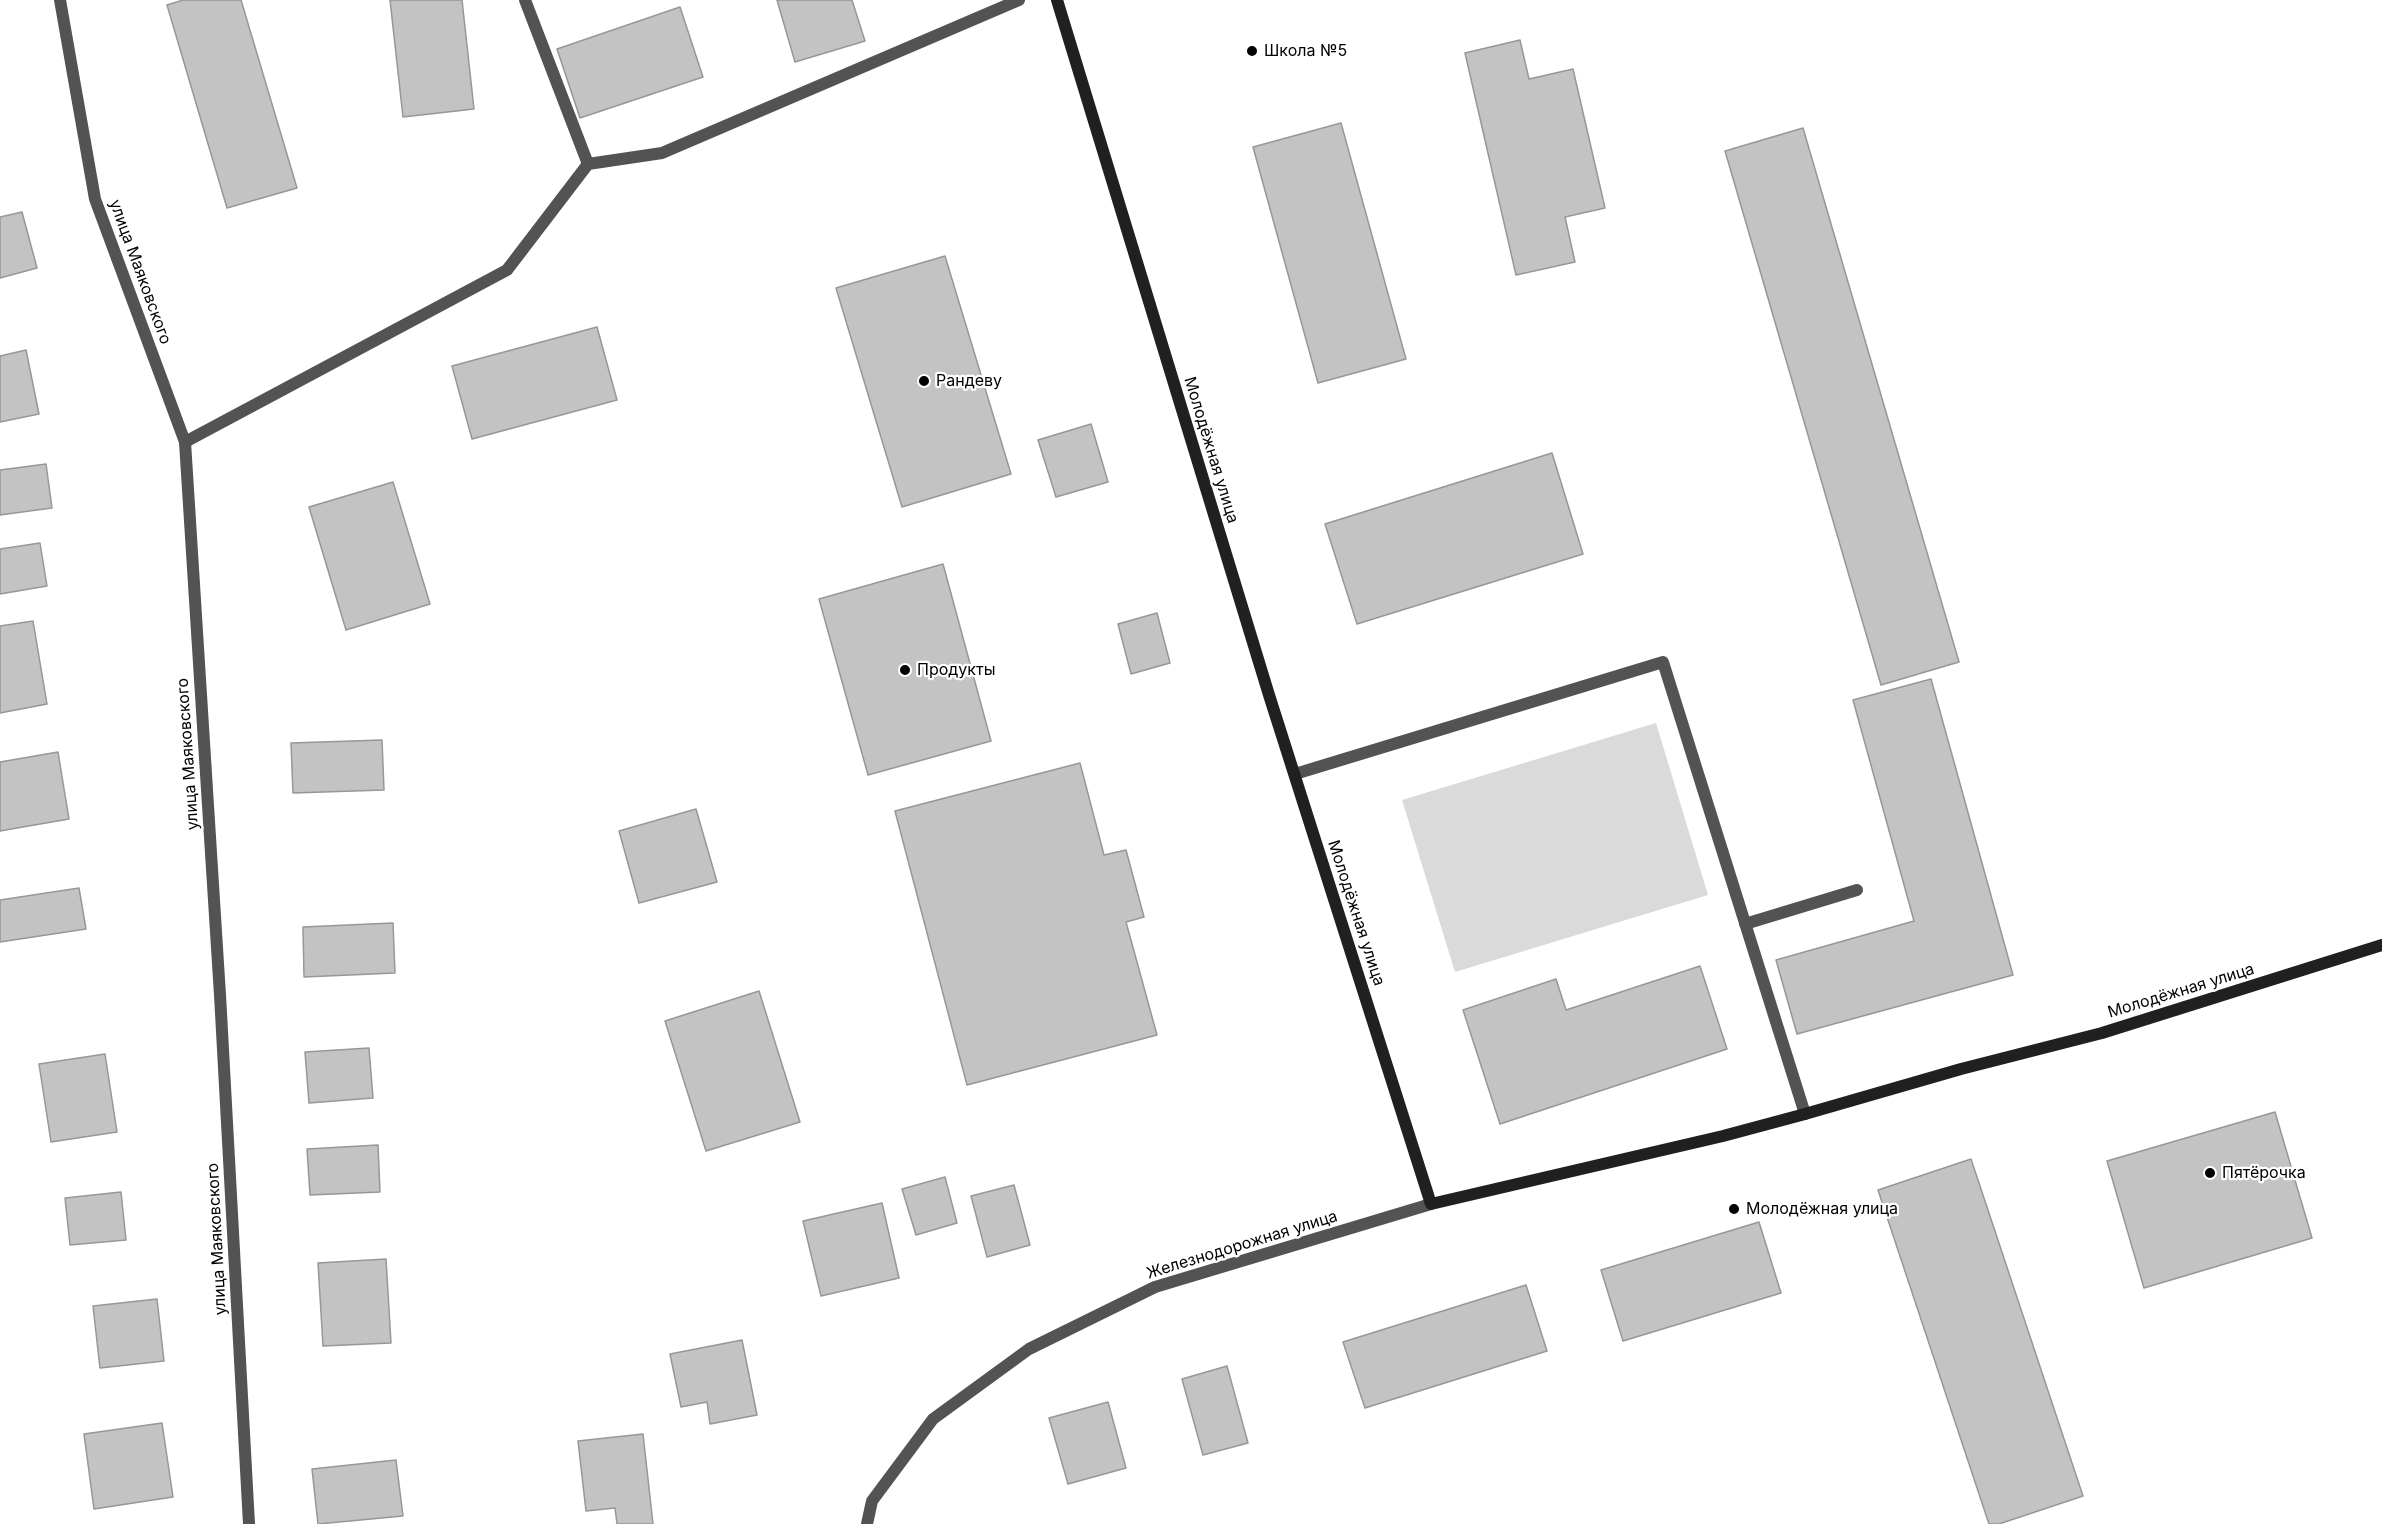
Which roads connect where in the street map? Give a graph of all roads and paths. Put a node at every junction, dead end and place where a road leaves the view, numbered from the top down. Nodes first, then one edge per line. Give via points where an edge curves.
1 (60, 0) edge
2 (525, 0) edge
3 (1019, 0) edge
4 (1057, 0) edge
5 (588, 164) junction
6 (185, 442) junction
7 (1295, 774) junction
8 (1857, 890) dead end
9 (1745, 924) junction
10 (2382, 945) edge
11 (1805, 1114) junction
12 (1431, 1204) junction
13 (249, 1524) edge
14 (867, 1524) edge

1 - 6 street, улица Маяковского via 95,199
2 - 5 street
3 - 5 street via 662,153
4 - 7 street, Молодёжная улица
5 - 6 street via 507,270
6 - 13 street, улица Маяковского
7 - 9 street via 1663,662
7 - 12 street, Молодёжная улица
8 - 9 street
9 - 11 street
10 - 11 street, Молодёжная улица via 2102,1033
11 - 12 street, Молодёжная улица
12 - 14 street, Железнодорожная улица via 1155,1287 1029,1349 933,1419 872,1501

